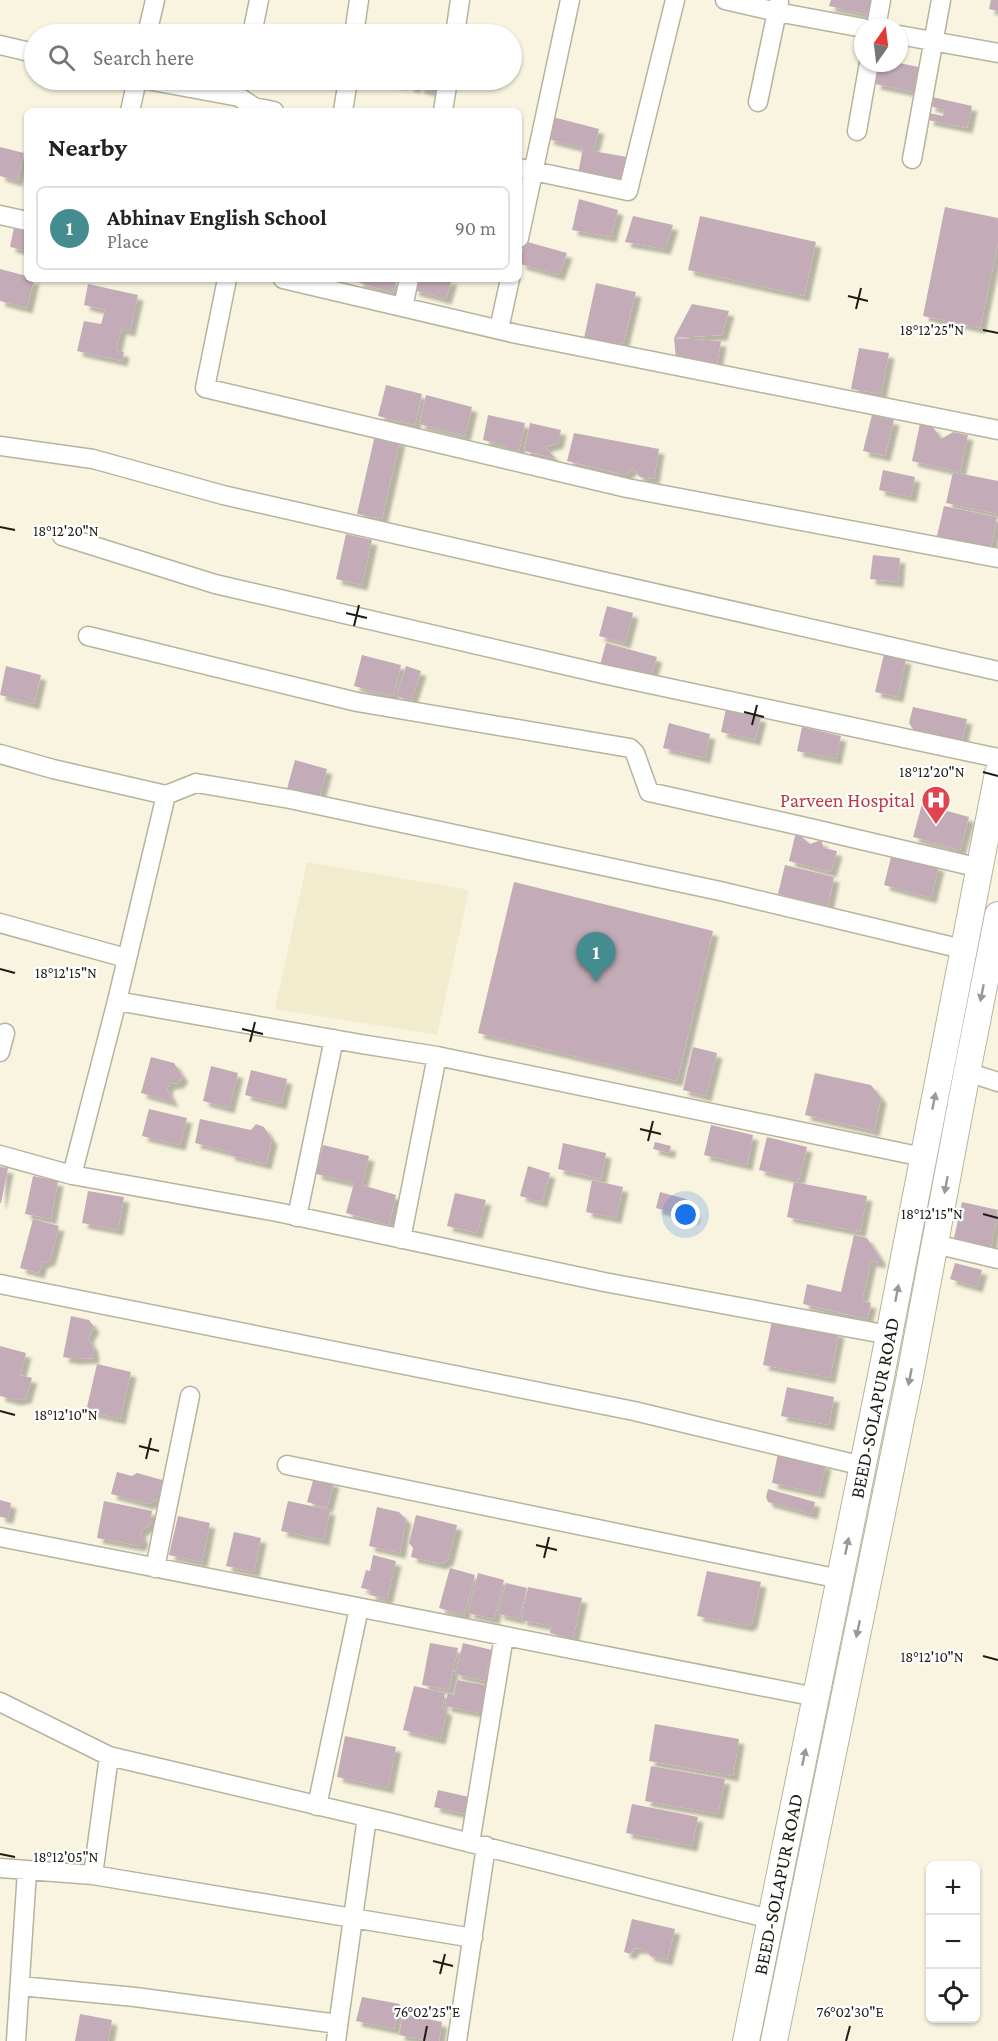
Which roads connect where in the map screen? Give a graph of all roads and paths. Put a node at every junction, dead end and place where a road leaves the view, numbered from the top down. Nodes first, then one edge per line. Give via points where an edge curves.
1 (155, 0) edge
2 (260, 0) edge
3 (360, 0) edge
4 (460, 0) edge
5 (570, 0) edge
6 (675, 0) edge
7 (724, 0) edge
8 (881, 0) edge
9 (941, 0) edge
10 (778, 6) edge
11 (878, 18) edge
12 (149, 24) edge
13 (254, 24) edge
14 (356, 24) edge
15 (456, 24) edge
16 (854, 26) edge
17 (908, 37) edge
18 (933, 41) junction
19 (0, 45) edge
20 (24, 51) edge
21 (998, 53) edge
22 (867, 72) edge
23 (135, 90) edge
24 (242, 90) edge
25 (346, 90) edge
26 (446, 90) edge
27 (758, 102) dead end
28 (131, 108) edge
29 (259, 108) edge
30 (343, 108) edge
31 (443, 108) edge
32 (857, 131) dead end
33 (912, 159) dead end
34 (526, 170) edge
35 (522, 208) edge
36 (0, 215) edge
37 (24, 220) edge
38 (226, 282) edge
39 (296, 282) edge
40 (408, 282) edge
41 (509, 282) edge
42 (403, 307) junction
43 (499, 329) junction
44 (998, 430) edge
45 (0, 446) edge
46 (62, 536) dead end
47 (998, 558) edge
48 (88, 636) dead end
49 (998, 671) edge
50 (0, 754) edge
51 (998, 758) edge
52 (998, 773) edge
53 (166, 795) junction
54 (980, 868) junction
55 (998, 915) edge
56 (0, 923) edge
57 (964, 947) junction
58 (126, 958) junction
59 (117, 1001) junction
60 (5, 1032) dead end
61 (334, 1039) junction
62 (0, 1052) edge
63 (437, 1056) junction
64 (967, 1072) junction
65 (998, 1082) edge
66 (0, 1155) edge
67 (923, 1157) junction
68 (72, 1175) junction
69 (297, 1217) junction
70 (401, 1239) junction
71 (935, 1244) junction
72 (998, 1258) edge
73 (0, 1284) edge
74 (889, 1335) junction
75 (190, 1396) dead end
76 (287, 1465) dead end
77 (863, 1466) junction
78 (0, 1537) edge
79 (155, 1568) junction
80 (840, 1579) junction
81 (359, 1608) junction
82 (504, 1636) junction
83 (816, 1697) junction
84 (0, 1702) edge
85 (109, 1756) junction
86 (317, 1806) junction
87 (367, 1817) junction
88 (478, 1844) junction
89 (0, 1868) edge
90 (27, 1871) junction
91 (93, 1875) junction
92 (353, 1917) junction
93 (771, 1920) junction
94 (472, 1938) junction
95 (20, 1986) junction
96 (337, 2033) edge
97 (16, 2041) edge
98 (457, 2041) edge
99 (746, 2041) edge
100 (774, 2041) edge

1 - 12 street
2 - 13 street
3 - 14 street
4 - 15 street
5 - 34 street
6 - 34 street via 628,190
7 - 10 street
8 - 11 street
9 - 18 street
10 - 16 street
10 - 27 street
17 - 18 street
18 - 21 street
18 - 33 street
19 - 20 street
22 - 32 street
23 - 28 street
24 - 29 street
25 - 30 street
26 - 31 street
34 - 35 street
36 - 37 street
38 - 47 street via 205,388 627,488
39 - 42 street
40 - 42 street
41 - 43 street
42 - 43 street
43 - 44 street
45 - 49 street via 93,459 223,495
46 - 51 street via 215,584 603,674
48 - 54 street via 357,702 630,748 649,792
50 - 53 street
52 - 54 main road, BEED-SOLAPUR ROAD
53 - 57 street via 196,783 290,799
53 - 58 street
54 - 57 main road, BEED-SOLAPUR ROAD
55 -> 64 main road, BEED-SOLAPUR ROAD
56 - 58 street
67 -> 57 main road, BEED-SOLAPUR ROAD
58 - 59 street
59 - 61 street
59 - 68 street
60 - 62 street
61 - 63 street
61 - 69 street
63 - 67 street
63 - 70 street
64 - 65 street
64 -> 71 main road, BEED-SOLAPUR ROAD
66 - 68 street
74 -> 67 main road, BEED-SOLAPUR ROAD
68 - 69 street
69 - 70 street
70 - 74 street via 604,1282
71 - 72 street
71 -> 100 main road, BEED-SOLAPUR ROAD
73 - 77 street via 634,1411
74 - 77 main road, BEED-SOLAPUR ROAD
75 - 79 street
76 - 80 street
80 -> 77 main road, BEED-SOLAPUR ROAD
78 - 79 street
79 - 81 street
80 - 83 main road, BEED-SOLAPUR ROAD
81 - 82 street
81 - 86 street
82 - 83 street
82 - 88 street
93 -> 83 main road, BEED-SOLAPUR ROAD
84 - 85 street
85 - 86 street
85 - 91 street
86 - 87 street
87 - 88 street
87 - 92 street
88 - 93 street
88 - 94 street
89 - 90 street
90 - 91 street
90 - 95 street
91 - 92 street
92 - 94 street
92 - 96 street
93 - 99 main road, BEED-SOLAPUR ROAD
94 - 98 street
95 - 96 street via 135,1997
95 - 97 street

